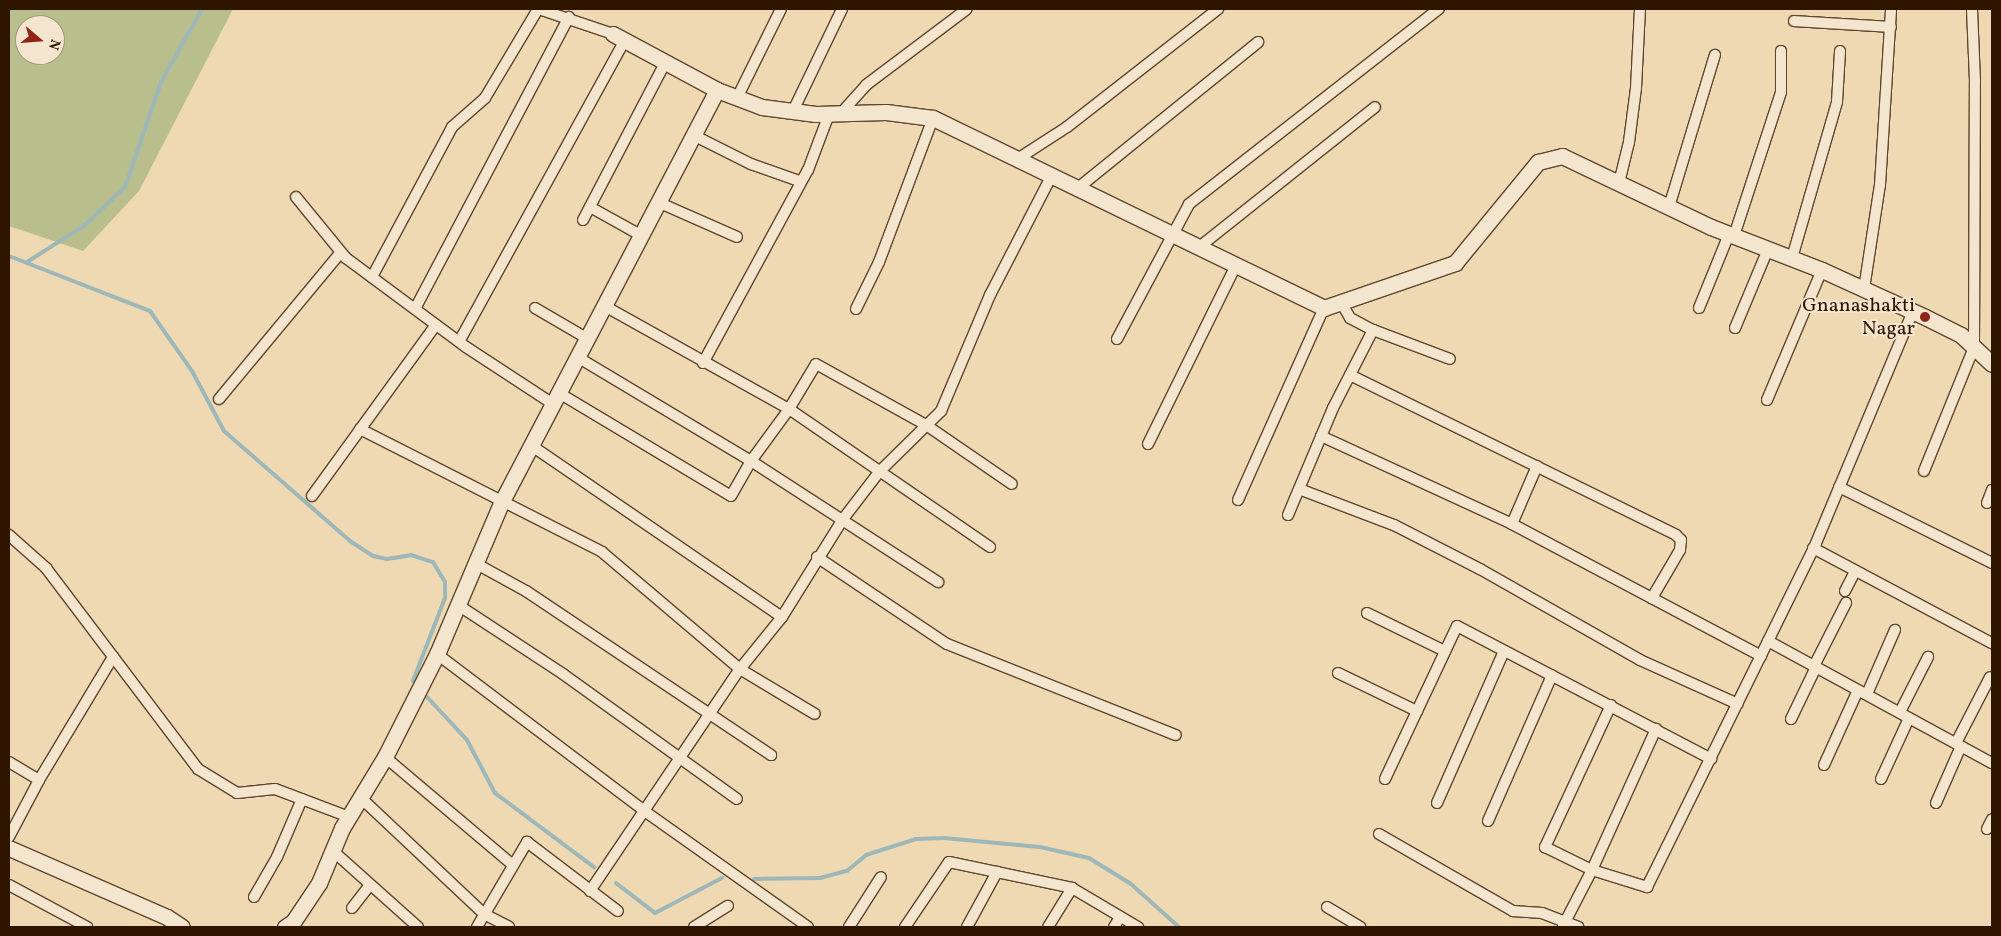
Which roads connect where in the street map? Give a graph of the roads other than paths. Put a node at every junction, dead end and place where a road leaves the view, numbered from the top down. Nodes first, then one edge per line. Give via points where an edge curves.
1 (539, 9) edge
2 (781, 9) edge
3 (842, 9) edge
4 (967, 9) edge
5 (1218, 9) edge
6 (1439, 9) edge
7 (1640, 9) edge
8 (1891, 9) edge
9 (1972, 9) edge
10 (569, 17) junction
11 (1794, 22) dead end
12 (1891, 27) junction
13 (619, 37) junction
14 (1258, 42) dead end
15 (1781, 51) dead end
16 (1840, 51) dead end
17 (1715, 55) dead end
18 (664, 63) junction
19 (717, 90) junction
20 (737, 98) junction
21 (1375, 107) dead end
22 (793, 111) junction
23 (836, 113) junction
24 (933, 118) junction
25 (694, 136) junction
26 (1020, 158) junction
27 (1052, 174) junction
28 (799, 181) junction
29 (1619, 183) junction
30 (1078, 188) junction
31 (296, 197) dead end
32 (660, 203) junction
33 (590, 207) junction
34 (1669, 207) junction
35 (583, 220) dead end
36 (1731, 235) junction
37 (642, 236) junction
38 (1172, 236) junction
39 (737, 237) dead end
40 (1198, 248) junction
41 (1768, 249) junction
42 (340, 253) junction
43 (1792, 258) junction
44 (1236, 265) junction
45 (1822, 270) junction
46 (372, 277) junction
47 (1864, 289) junction
48 (1342, 304) junction
49 (605, 306) junction
50 (416, 307) junction
51 (534, 308) dead end
52 (1324, 308) junction
53 (1699, 308) dead end
54 (856, 309) dead end
55 (1913, 311) junction
56 (436, 325) junction
57 (1735, 328) dead end
58 (1373, 330) junction
59 (588, 339) junction
60 (1117, 339) dead end
61 (460, 340) junction
62 (1974, 347) junction
63 (579, 358) junction
64 (1450, 359) dead end
65 (703, 362) junction
66 (1992, 364) edge
67 (1350, 375) junction
68 (219, 399) dead end
69 (556, 399) junction
70 (1766, 400) dead end
71 (788, 409) junction
72 (926, 425) junction
73 (360, 429) junction
74 (1321, 436) junction
75 (1148, 444) dead end
76 (532, 446) junction
77 (751, 460) junction
78 (1537, 466) junction
79 (1924, 471) dead end
80 (879, 472) junction
81 (1012, 484) dead end
82 (1839, 487) junction
83 (1299, 489) junction
84 (1992, 490) edge
85 (312, 496) dead end
86 (1238, 500) dead end
87 (501, 503) junction
88 (1987, 503) dead end
89 (1288, 515) dead end
90 (843, 519) junction
91 (1512, 524) junction
92 (9, 535) edge
93 (990, 547) dead end
94 (1813, 548) junction
95 (817, 557) junction
96 (475, 563) junction
97 (1992, 564) edge
98 (1855, 572) junction
99 (938, 582) dead end
100 (1845, 592) dead end
101 (1652, 598) junction
102 (1846, 603) dead end
103 (458, 605) junction
104 (1367, 613) dead end
105 (782, 618) junction
106 (1895, 630) dead end
107 (1768, 641) junction
108 (1992, 643) edge
109 (1504, 651) junction
110 (1445, 652) junction
111 (437, 654) junction
112 (1761, 656) junction
113 (113, 657) junction
114 (1928, 657) dead end
115 (1815, 667) junction
116 (740, 669) junction
117 (1338, 673) dead end
118 (1552, 675) junction
119 (1990, 676) dead end
120 (1862, 692) junction
121 (1738, 704) junction
122 (1611, 705) junction
123 (1417, 711) junction
124 (1900, 712) junction
125 (711, 714) junction
126 (814, 714) dead end
127 (1909, 718) junction
128 (1791, 719) dead end
129 (1656, 729) junction
130 (1176, 735) dead end
131 (1959, 744) junction
132 (772, 755) dead end
133 (386, 757) junction
134 (679, 758) junction
135 (1711, 759) junction
136 (9, 762) edge
137 (1992, 763) edge
138 (1824, 765) dead end
139 (1385, 779) dead end
140 (1881, 779) dead end
141 (39, 780) junction
142 (361, 798) junction
143 (302, 799) junction
144 (737, 799) dead end
145 (1437, 803) dead end
146 (1936, 803) dead end
147 (643, 810) junction
148 (349, 817) junction
149 (1992, 819) edge
150 (1488, 821) dead end
151 (1987, 829) dead end
152 (1379, 834) dead end
153 (9, 837) edge
154 (9, 848) edge
155 (333, 851) junction
156 (513, 865) junction
157 (1592, 870) junction
158 (997, 872) junction
159 (882, 877) dead end
160 (9, 885) edge
161 (370, 885) junction
162 (1072, 888) junction
163 (590, 891) junction
164 (254, 897) dead end
165 (728, 906) dead end
166 (352, 908) dead end
167 (1327, 908) dead end
168 (618, 911) dead end
169 (484, 914) junction
170 (1120, 917) junction
171 (163, 922) edge
172 (292, 925) edge
173 (1564, 925) edge
174 (87, 927) edge
175 (182, 927) edge
176 (416, 927) edge
177 (477, 927) edge
178 (509, 927) edge
179 (694, 927) edge
180 (808, 927) edge
181 (849, 927) edge
182 (905, 927) edge
183 (967, 927) edge
184 (1048, 927) edge
185 (1114, 927) edge
186 (1138, 927) edge
187 (1360, 927) edge
188 (1578, 927) edge

1 - 10 street
1 - 46 street via 486,98 452,127
2 - 20 street
3 - 22 street
4 - 23 street via 866,85
5 - 26 street via 1067,127
6 - 38 street via 1189,204
7 - 29 street via 1636,88
8 - 12 street
9 - 62 street via 1975,81
10 - 13 street
10 - 50 street
11 - 12 street
12 - 47 street via 1880,185
13 - 18 street
13 - 61 street
14 - 30 street
15 - 36 street via 1781,92
16 - 43 street via 1838,102
17 - 34 street
18 - 19 street
18 - 33 street
19 - 20 street
19 - 25 street
20 - 22 street via 762,107
21 - 40 street
22 - 23 street
23 - 24 street via 886,112
23 - 28 street via 808,170
24 - 26 street
24 - 54 street via 879,262
25 - 28 street via 751,164
25 - 32 street
26 - 27 street
27 - 30 street
27 - 72 street via 990,295 941,411
28 - 65 street via 766,250
29 - 34 street
29 - 48 street via 1562,156 1538,162 1455,263
30 - 38 street
31 - 42 street
32 - 37 street
32 - 39 street
33 - 35 street
33 - 37 street
34 - 36 street
36 - 41 street
36 - 53 street
37 - 49 street
38 - 40 street
38 - 60 street
40 - 44 street
41 - 43 street
41 - 57 street
42 - 46 street
42 - 68 street
43 - 45 street
44 - 52 street
44 - 75 street
45 - 47 street
45 - 70 street
46 - 50 street
47 - 55 street
48 - 52 street
48 - 58 street via 1350,318
49 - 59 street
49 - 65 street
50 - 56 street
51 - 59 street
52 - 86 street
55 - 62 street via 1960,335
55 - 82 street
56 - 61 street
56 - 73 street
58 - 64 street
58 - 67 street
59 - 63 street
61 - 69 street
62 - 66 street
62 - 79 street
63 - 69 street
63 - 77 street
65 - 71 street
67 - 74 street
67 - 78 street
69 - 76 street
69 - 77 street via 731,496
71 - 72 street via 816,364
71 - 77 street
71 - 80 street
72 - 80 street
72 - 81 street
73 - 85 street
73 - 87 street
74 - 83 street
74 - 91 street
76 - 87 street
76 - 105 street
77 - 90 street
78 - 91 street
78 - 101 street via 1681,540 1680,550
80 - 90 street
80 - 93 street
82 - 94 street
82 - 97 street
83 - 89 street
83 - 121 street via 1394,525 1480,569 1640,660
84 - 88 street
87 - 96 street
87 - 116 street via 602,552
90 - 95 street
90 - 99 street
91 - 101 street
92 - 113 street via 46,568
94 - 98 street
94 - 107 street
95 - 105 street
95 - 130 street via 947,644
96 - 103 street
96 - 125 street via 526,591
98 - 100 street
98 - 108 street
101 - 112 street
102 - 115 street
103 - 111 street
103 - 134 street via 563,674
104 - 110 street
105 - 116 street
106 - 120 street
107 - 112 street
107 - 115 street
109 - 110 street via 1457,626
109 - 118 street
109 - 145 street
110 - 123 street
111 - 133 street
111 - 147 street
112 - 121 street
113 - 141 street
113 - 143 street via 198,769 237,793 275,789
114 - 124 street
115 - 120 street
115 - 128 street
116 - 125 street
116 - 126 street
117 - 123 street
118 - 122 street
118 - 150 street
119 - 131 street
120 - 124 street
120 - 138 street
121 - 135 street
122 - 129 street
122 - 157 street via 1545,847
123 - 139 street
124 - 127 street
125 - 132 street
125 - 134 street
127 - 131 street
127 - 140 street
129 - 135 street
129 - 157 street
131 - 137 street
131 - 146 street
133 - 142 street
133 - 156 street
134 - 144 street
134 - 147 street
135 - 157 street via 1647,887
136 - 141 street
141 - 153 street
142 - 148 street
142 - 169 street
143 - 148 street
143 - 164 street via 277,857
147 - 163 street
147 - 180 street
148 - 155 street
149 - 151 street
152 - 173 street via 1513,911 1542,913
154 - 171 street
155 - 161 street
155 - 172 street via 319,884
156 - 163 street via 527,842
156 - 169 street
157 - 173 street
158 - 162 street
158 - 182 street via 950,862
158 - 183 street
159 - 181 street
160 - 174 street
161 - 166 street
161 - 176 street
162 - 170 street
162 - 184 street
163 - 168 street
165 - 179 street
167 - 187 street
169 - 177 street
169 - 178 street
170 - 185 street
170 - 186 street
171 - 175 street
173 - 188 street

